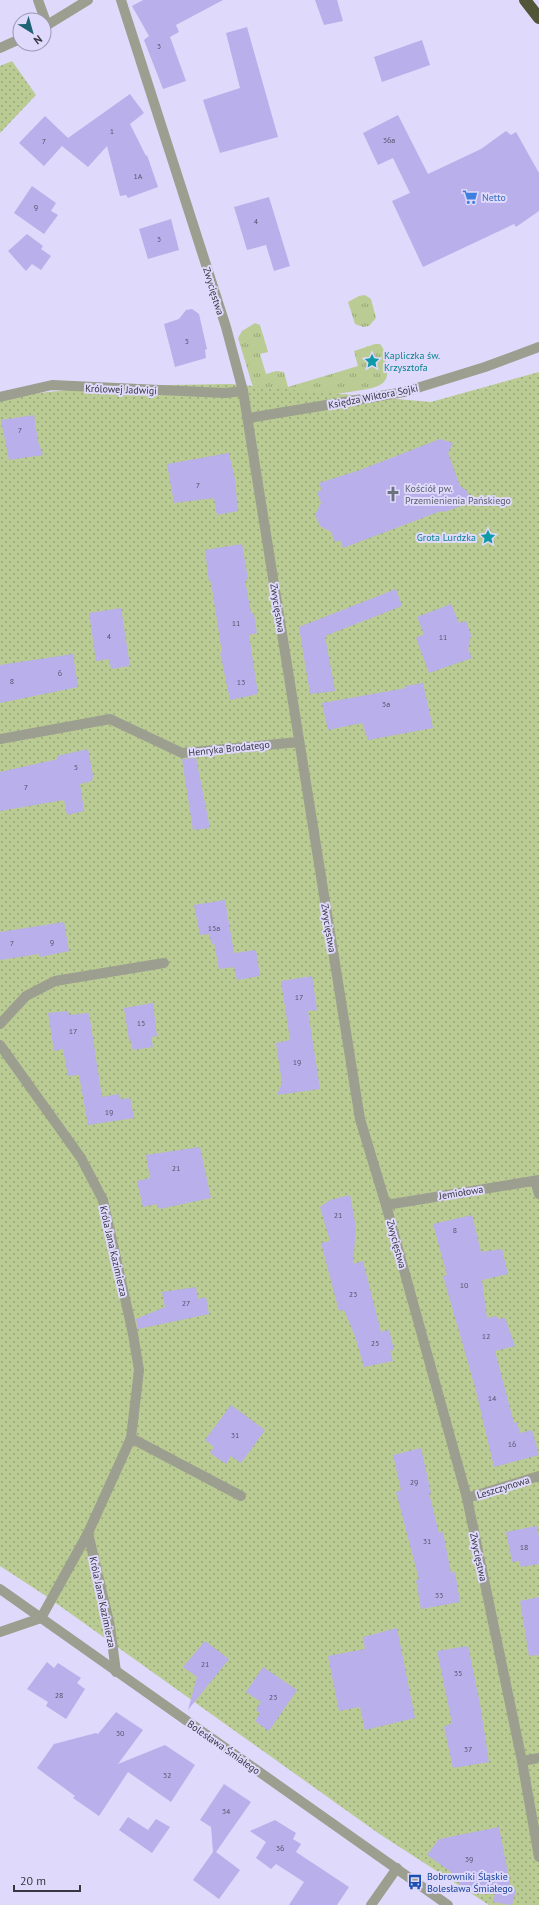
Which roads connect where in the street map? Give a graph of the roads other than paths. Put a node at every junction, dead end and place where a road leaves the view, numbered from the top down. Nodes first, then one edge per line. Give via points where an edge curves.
1 (38, 0) edge
2 (88, 0) edge
3 (121, 0) edge
4 (525, 0) edge
5 (42, 12) edge
6 (539, 18) edge
7 (52, 22) edge
8 (12, 43) edge
9 (0, 48) edge
10 (539, 347) edge
11 (243, 391) junction
12 (0, 397) edge
13 (249, 418) junction
14 (0, 739) edge
15 (299, 742) junction
16 (164, 964) dead end
17 (0, 1024) edge
18 (0, 1045) edge
19 (537, 1180) edge
20 (539, 1194) edge
21 (386, 1205) junction
22 (131, 1438) junction
23 (539, 1476) edge
24 (241, 1496) dead end
25 (467, 1498) junction
26 (88, 1532) junction
27 (0, 1589) edge
28 (41, 1618) junction
29 (0, 1632) edge
30 (116, 1672) junction
31 (539, 1758) edge
32 (522, 1761) junction
33 (539, 1857) edge
34 (397, 1868) junction
35 (371, 1905) edge
36 (448, 1905) edge

1 - 5 street
2 - 7 street
3 - 11 street, Zwycięstwa via 226,327
4 - 6 highway
8 - 9 street
10 - 13 street, Księdza Wiktora Sojki via 404,392
11 - 12 street, Królowej Jadwigi via 224,393 52,385
11 - 13 street, Zwycięstwa
13 - 15 street, Zwycięstwa
14 - 15 street, Henryka Brodatego via 110,719 182,753
15 - 21 street, Zwycięstwa via 360,1119
16 - 17 street via 55,981 26,996
18 - 22 street, Króla Jana Kazimierza via 81,1158 103,1200 139,1370
19 - 20 street, Jemiołowa
19 - 21 street, Jemiołowa
21 - 25 street, Zwycięstwa
22 - 24 street
22 - 26 street, Króla Jana Kazimierza
23 - 25 street, Leszczynowa
25 - 32 street, Zwycięstwa
26 - 28 street, Króla Jana Kazimierza
26 - 30 street, Króla Jana Kazimierza via 110,1626
27 - 28 street, Bolesława Śmiałego
28 - 29 street
28 - 30 street, Bolesława Śmiałego
30 - 34 street, Bolesława Śmiałego
31 - 32 street
32 - 33 street, Zwycięstwa
34 - 35 street
34 - 36 street, Bolesława Śmiałego

